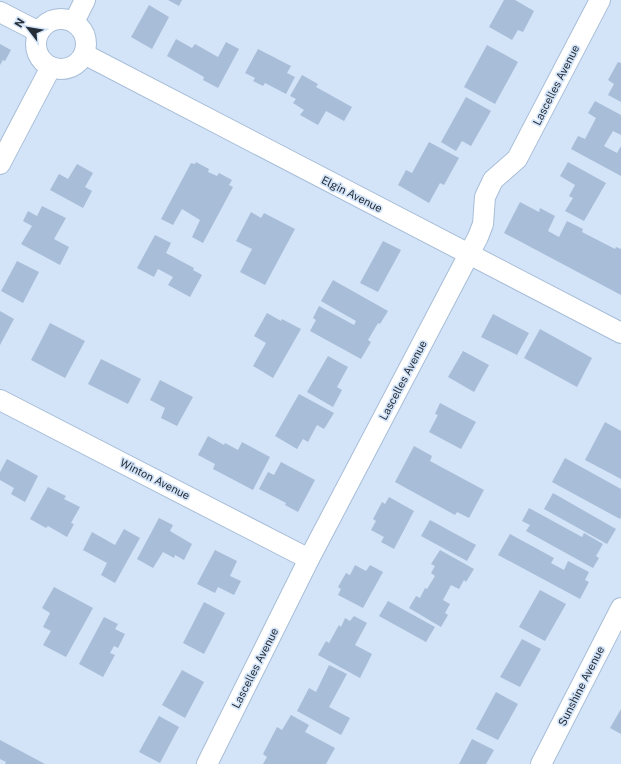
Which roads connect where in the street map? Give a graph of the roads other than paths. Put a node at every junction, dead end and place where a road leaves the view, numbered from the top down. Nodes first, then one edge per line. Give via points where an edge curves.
1 (85, 0) edge
2 (600, 0) edge
3 (0, 12) edge
4 (74, 22) junction
5 (39, 32) junction
6 (84, 54) junction
7 (51, 67) junction
8 (0, 164) edge
9 (469, 254) junction
10 (621, 333) edge
11 (0, 400) edge
12 (309, 558) junction
13 (621, 608) edge
14 (207, 764) edge
15 (541, 764) edge

1 - 4 street
2 - 9 street, Lascelles Avenue via 517,159 493,180 485,197 483,224
3 - 5 street
4 - 5 street via 66,19 50,21
4 - 6 street via 84,33
5 - 7 street via 36,40 38,52 44,62
6 - 7 street via 66,68
6 - 9 street, Elgin Avenue
7 - 8 street
9 - 10 street, Elgin Avenue
9 - 12 street, Lascelles Avenue
11 - 12 street, Winton Avenue
12 - 14 street, Lascelles Avenue
13 - 15 street, Sunshine Avenue

